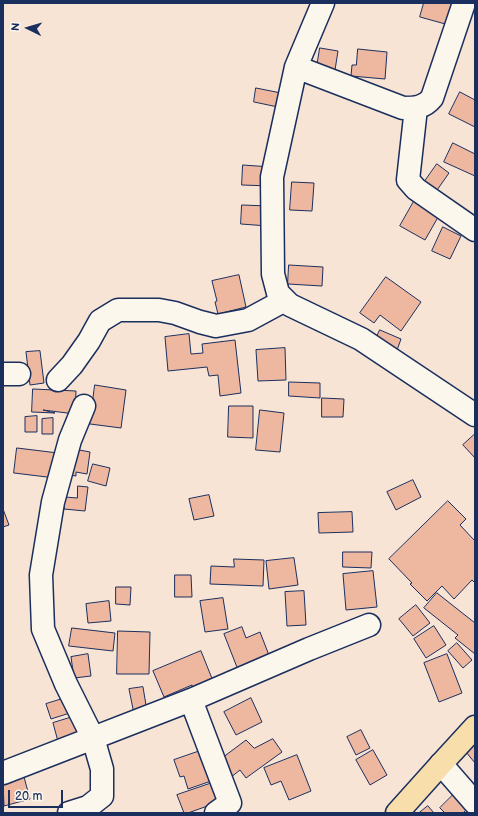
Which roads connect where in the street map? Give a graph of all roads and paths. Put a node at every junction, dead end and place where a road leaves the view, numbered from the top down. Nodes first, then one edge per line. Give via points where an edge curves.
1 (323, 3) edge
2 (464, 3) edge
3 (296, 67) junction
4 (416, 108) junction
5 (475, 230) edge
6 (285, 300) junction
7 (58, 380) dead end
8 (84, 406) dead end
9 (475, 415) edge
10 (368, 625) dead end
11 (191, 700) junction
12 (475, 727) edge
13 (93, 738) junction
14 (441, 764) junction
15 (3, 773) edge
16 (475, 804) edge
17 (69, 813) edge
18 (216, 813) edge
19 (397, 813) edge

1 - 3 street
2 - 4 street via 432,98 427,104
3 - 4 street via 403,108
3 - 6 street via 272,177 273,274 278,294
4 - 5 street via 408,180 416,189
6 - 7 street via 248,320 216,326 159,310 118,310 100,321 72,365
6 - 9 street via 290,305 361,338
8 - 13 street via 70,440 53,502 41,575 44,629 66,684
10 - 11 street
11 - 13 street
11 - 18 street via 230,803
12 - 14 main road
13 - 15 street
13 - 17 street via 102,769 102,796 88,807
14 - 16 street
14 - 19 main road

